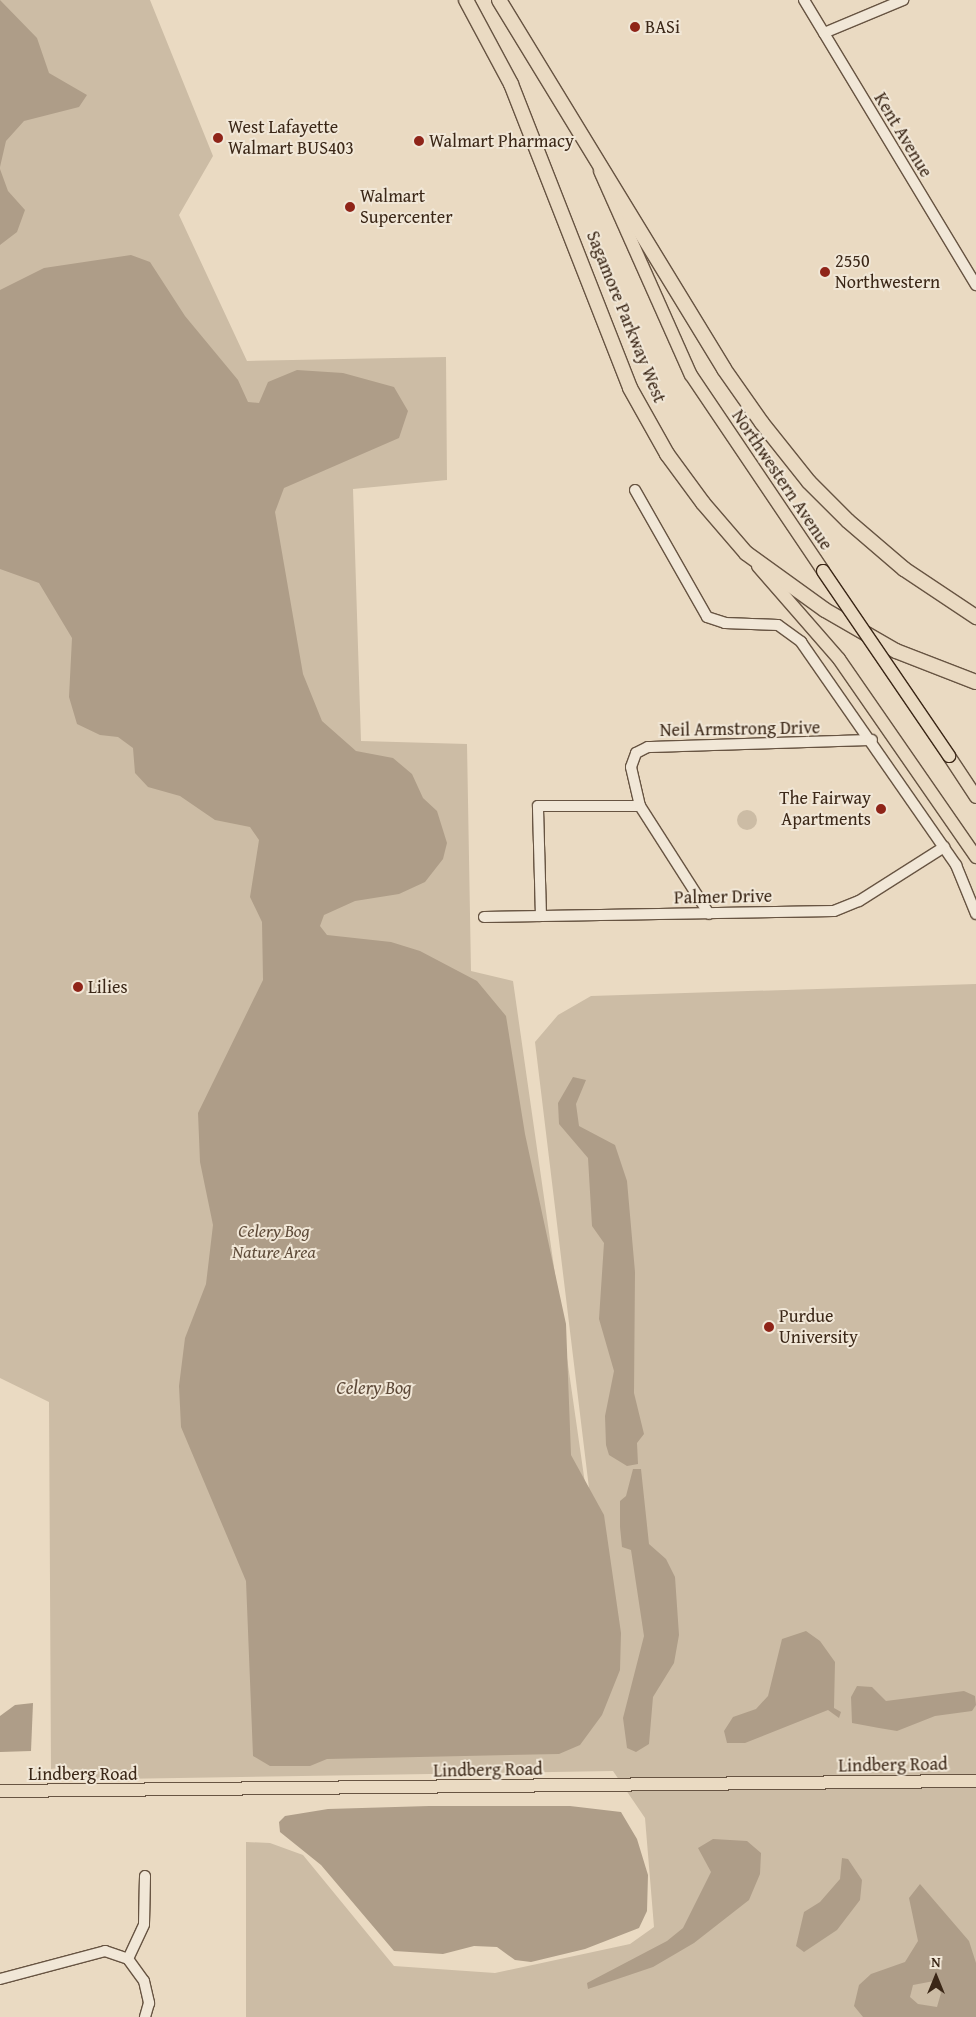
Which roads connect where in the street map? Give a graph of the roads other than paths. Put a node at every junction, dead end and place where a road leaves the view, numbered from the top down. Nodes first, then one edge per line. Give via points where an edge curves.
1 (466, 0) edge
2 (499, 0) edge
3 (804, 0) edge
4 (903, 0) edge
5 (824, 33) junction
6 (597, 162) junction
7 (976, 286) edge
8 (635, 490) dead end
9 (746, 553) junction
10 (976, 617) edge
11 (976, 682) edge
12 (872, 740) junction
13 (976, 797) edge
14 (640, 806) junction
15 (944, 847) junction
16 (976, 857) edge
17 (709, 914) junction
18 (976, 914) edge
19 (541, 916) junction
20 (484, 918) dead end
21 (976, 1781) edge
22 (0, 1791) edge
23 (145, 1876) dead end
24 (128, 1959) junction
25 (0, 1979) edge
26 (146, 2017) edge

1 - 9 highway, Sagamore Parkway West via 510,84 630,388 667,454
2 - 6 highway
3 - 5 street, Kent Avenue
4 - 5 street
5 - 7 street, Kent Avenue
6 - 10 highway via 724,369 809,482 904,569
6 - 13 main road, Northwestern Avenue, bridge via 691,375
8 - 12 street via 707,617 724,624 767,622 791,632
9 - 11 highway, Sagamore Parkway West via 849,626 896,651
9 - 16 main road via 839,659
12 - 14 street, Neil Armstrong Drive via 648,747 636,754 631,767
12 - 15 street
14 - 17 street, Neil Armstrong Drive
14 - 19 street via 538,806
15 - 17 street, Palmer Drive via 839,910
15 - 18 street via 962,875
17 - 19 street, Palmer Drive
19 - 20 street, Palmer Drive
21 - 22 main road, Lindberg Road
23 - 24 street via 144,1924
24 - 25 street via 94,1952
24 - 26 street via 144,1981 148,2003

